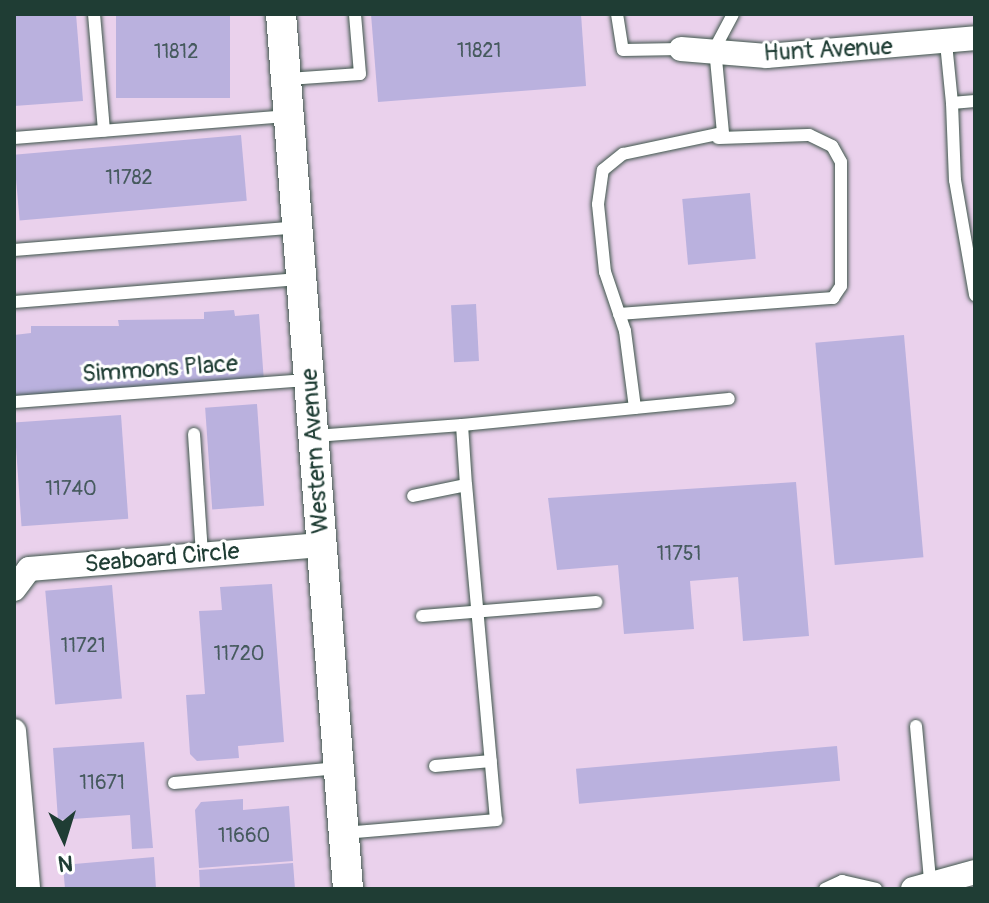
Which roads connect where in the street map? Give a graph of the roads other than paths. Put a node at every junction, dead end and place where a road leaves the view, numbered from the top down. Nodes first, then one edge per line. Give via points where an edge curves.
1 (94, 14) edge
2 (281, 14) edge
3 (355, 14) edge
4 (617, 14) edge
5 (733, 14) edge
6 (975, 38) edge
7 (946, 43) junction
8 (715, 48) junction
9 (681, 49) joint
10 (286, 80) junction
11 (975, 101) edge
12 (952, 103) junction
13 (289, 116) junction
14 (104, 131) junction
15 (14, 138) edge
16 (718, 138) junction
17 (297, 227) junction
18 (14, 250) edge
19 (302, 279) junction
20 (975, 295) edge
21 (14, 302) edge
22 (619, 314) junction
23 (310, 380) junction
24 (729, 399) dead end
25 (14, 402) edge
26 (635, 408) junction
27 (462, 425) junction
28 (194, 434) dead end
29 (314, 436) junction
30 (466, 485) junction
31 (413, 496) dead end
32 (321, 545) junction
33 (202, 555) junction
34 (14, 589) edge
35 (596, 602) dead end
36 (477, 612) junction
37 (422, 616) dead end
38 (916, 726) dead end
39 (14, 731) edge
40 (491, 761) junction
41 (435, 766) dead end
42 (338, 768) junction
43 (174, 783) dead end
44 (343, 833) junction
45 (946, 881) edge
46 (28, 889) edge
47 (348, 889) edge
48 (825, 889) edge
49 (876, 889) edge

1 - 14 lane
2 - 10 street, Western Avenue
3 - 10 lane via 360,74
4 - 9 lane via 623,50
5 - 8 lane
6 - 7 street, Hunt Avenue
7 - 8 street, Hunt Avenue via 767,56
7 - 12 lane
8 - 9 street, Hunt Avenue
8 - 16 lane via 724,129
10 - 13 street, Western Avenue
11 - 12 lane
12 - 20 lane
13 - 14 lane
13 - 17 street, Western Avenue
14 - 15 lane
16 - 22 lane via 623,154 603,170 598,204 605,272
16 - 22 lane via 809,135 832,146 841,162 847,248 841,286 833,298
17 - 18 lane
17 - 19 street, Western Avenue
19 - 21 lane
19 - 23 street, Western Avenue
22 - 26 lane
23 - 25 lane, Simmons Place
23 - 29 street, Western Avenue
24 - 26 lane
26 - 27 lane
27 - 29 lane
27 - 30 lane
28 - 33 lane
29 - 32 street, Western Avenue
30 - 31 lane
30 - 36 lane
32 - 33 street, Seaboard Circle
32 - 42 street, Western Avenue
33 - 34 street, Seaboard Circle via 29,569
35 - 36 lane
36 - 37 lane
36 - 40 lane
38 - 45 lane
39 - 46 street
40 - 41 lane
40 - 44 lane via 496,820
42 - 43 lane
42 - 44 street, Western Avenue
44 - 47 street, Western Avenue
48 - 49 lane via 842,881

